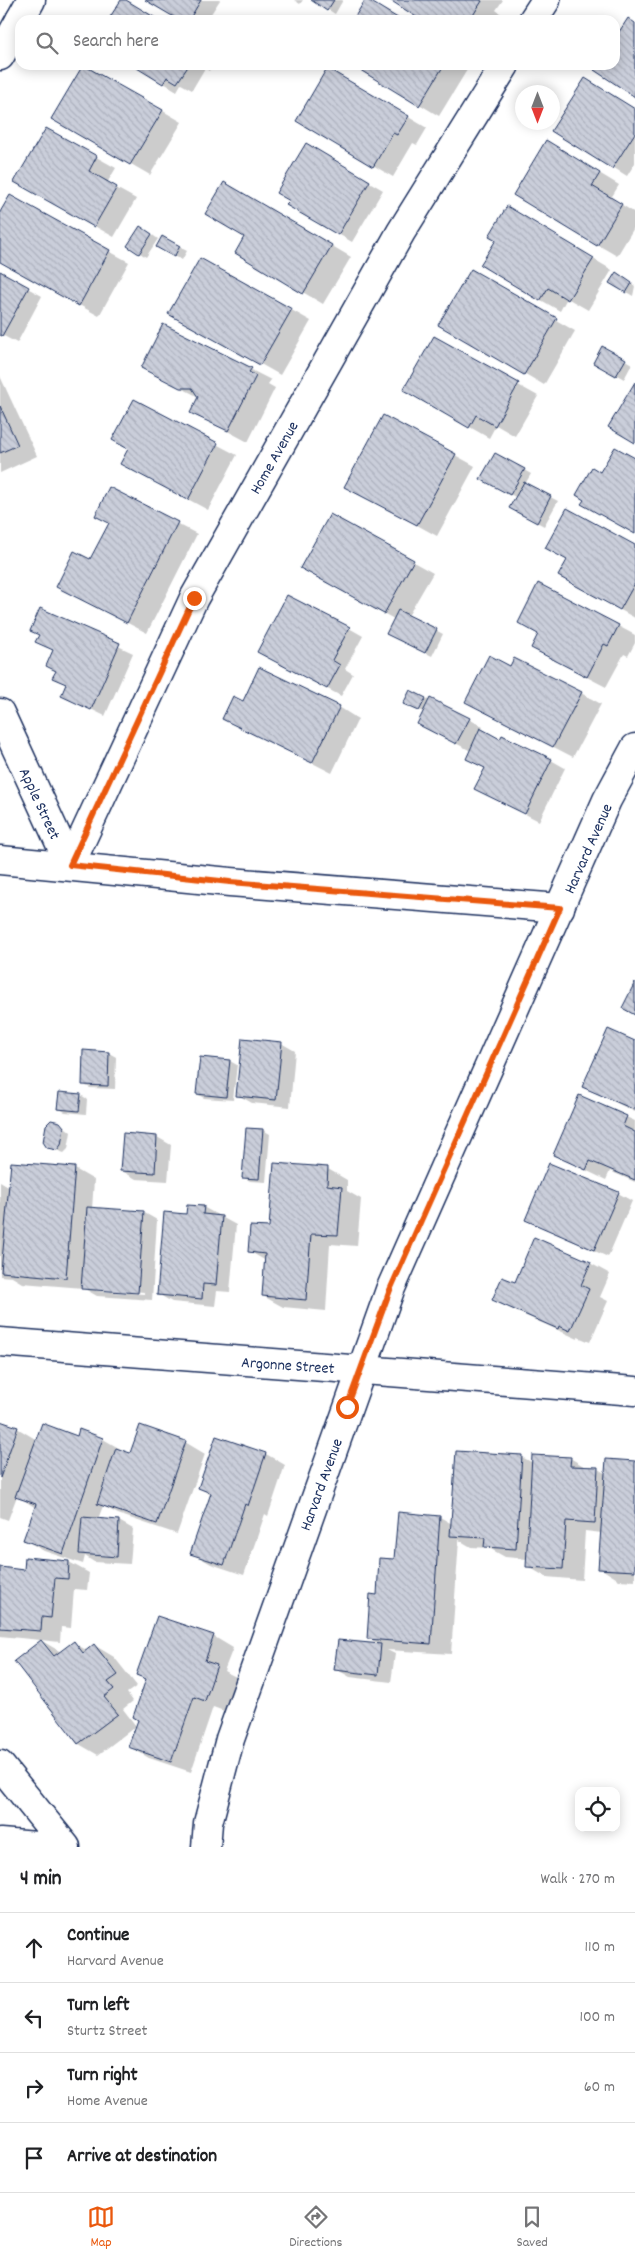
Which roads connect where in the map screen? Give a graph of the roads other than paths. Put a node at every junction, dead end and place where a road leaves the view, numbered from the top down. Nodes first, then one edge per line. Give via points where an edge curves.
1 (31, 0) edge
2 (546, 0) edge
3 (23, 15) edge
4 (536, 15) edge
5 (15, 29) edge
6 (0, 56) edge
7 (502, 70) edge
8 (0, 713) edge
9 (635, 748) edge
10 (0, 860) edge
11 (70, 865) junction
12 (560, 908) junction
13 (0, 1342) edge
14 (361, 1370) junction
15 (635, 1391) edge
16 (0, 1766) edge
17 (0, 1843) edge
18 (49, 1847) edge
19 (66, 1847) edge
20 (206, 1847) edge

1 - 3 street
2 - 4 street
5 - 6 street
7 - 11 street, Home Avenue via 400,232 194,598
8 - 11 street, Apple Street
9 - 12 street, Harvard Avenue via 607,800
10 - 11 street
11 - 12 street
12 - 14 street, Harvard Avenue via 390,1290
13 - 14 street, Argonne Street
14 - 15 street, Argonne Street
14 - 20 street, Harvard Avenue via 230,1739 208,1823
16 - 19 street
17 - 18 street

